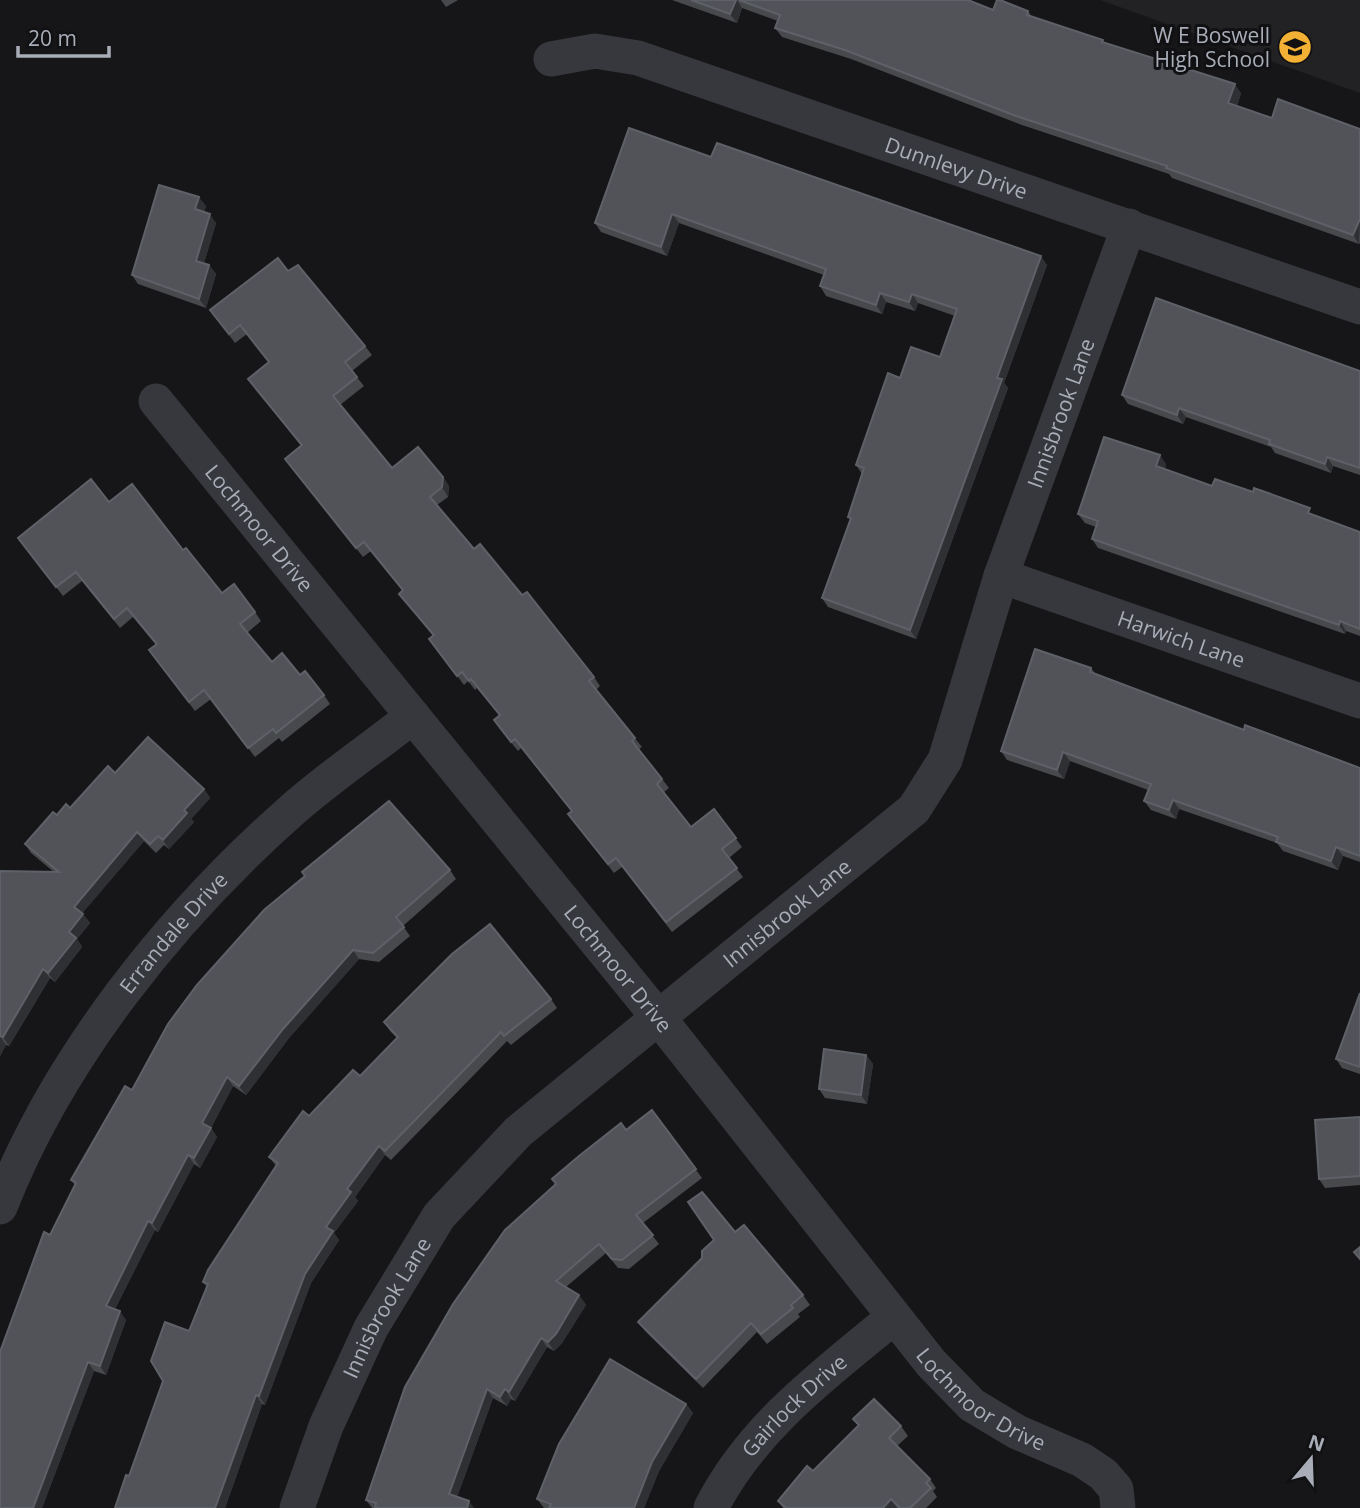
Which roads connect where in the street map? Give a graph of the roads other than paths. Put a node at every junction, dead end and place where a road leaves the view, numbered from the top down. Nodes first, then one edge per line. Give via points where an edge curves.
1 (551, 60) dead end
2 (1129, 226) junction
3 (1360, 307) edge
4 (156, 401) dead end
5 (1001, 576) junction
6 (1360, 701) edge
7 (413, 716) junction
8 (658, 1017) junction
9 (0, 1208) edge
10 (894, 1317) junction
11 (1117, 1499) edge
12 (297, 1508) edge
13 (711, 1508) edge

1 - 2 street, Dunnlevy Drive via 595,51 638,58
2 - 3 street, Dunnlevy Drive
2 - 5 street, Innisbrook Lane
4 - 7 street, Lochmoor Drive
5 - 6 street, Harwich Lane
5 - 8 street, Innisbrook Lane via 945,760 914,809
7 - 8 street, Lochmoor Drive
7 - 9 street, Errandale Drive via 291,811 195,906 120,996 59,1085
8 - 10 street, Lochmoor Drive
8 - 12 street, Innisbrook Lane via 518,1132 439,1216 371,1328 326,1426
10 - 11 street, Lochmoor Drive via 972,1405 1017,1432 1082,1460 1103,1474
10 - 13 street, Gairlock Drive via 790,1405 743,1455

